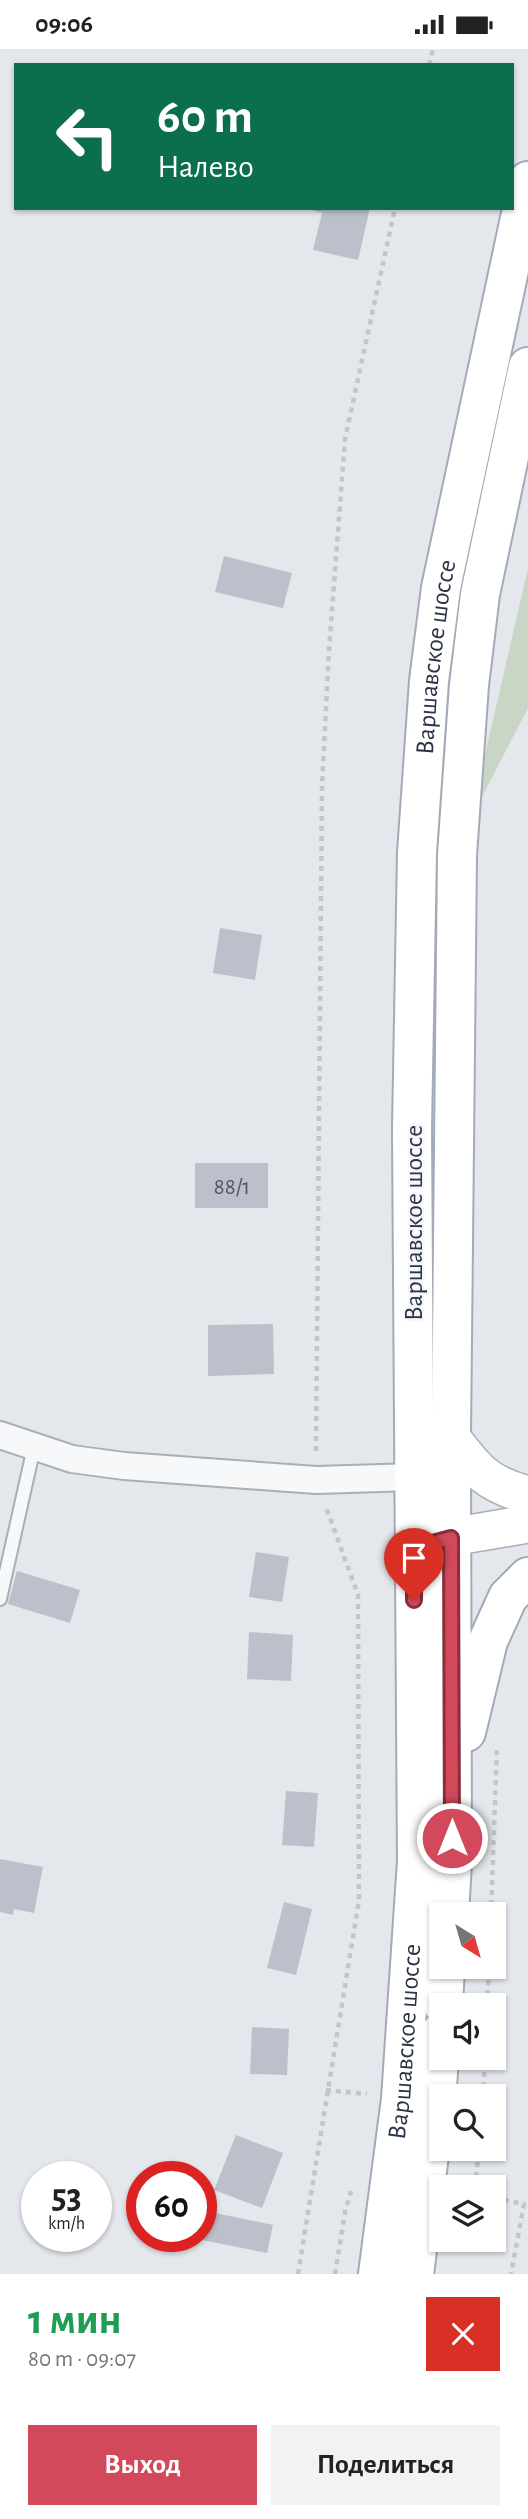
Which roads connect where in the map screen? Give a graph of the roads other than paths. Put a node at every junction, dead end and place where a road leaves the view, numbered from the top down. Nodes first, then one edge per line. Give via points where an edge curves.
1 (528, 181) edge
2 (528, 367) edge
3 (0, 1435) edge
4 (450, 1437) junction
5 (34, 1447) junction
6 (414, 1477) junction
7 (528, 1495) edge
8 (528, 1524) edge
9 (451, 1538) junction
10 (414, 1548) junction
11 (528, 1577) edge
12 (0, 1599) edge
13 (452, 1788) junction
14 (449, 1902) edge
15 (438, 2070) edge
16 (378, 2274) edge
17 (414, 2274) edge

1 - 6 main road, Варшавское шоссе via 441,588 429,681 417,853 412,1129
2 - 4 main road, Варшавское шоссе via 480,594 457,842
3 - 5 street
4 - 7 main road via 477,1472 504,1489
4 - 9 main road, Варшавское шоссе
5 - 6 street via 72,1459 124,1466 316,1480
5 - 12 lane
6 - 10 main road, Варшавское шоссе
8 - 9 main road
9 - 10 main road
9 - 13 main road, Варшавское шоссе
10 - 16 main road, Варшавское шоссе via 417,1861 401,2099
11 - 13 main road via 508,1597 488,1641
13 - 14 main road, Варшавское шоссе
15 - 17 main road, Варшавское шоссе

